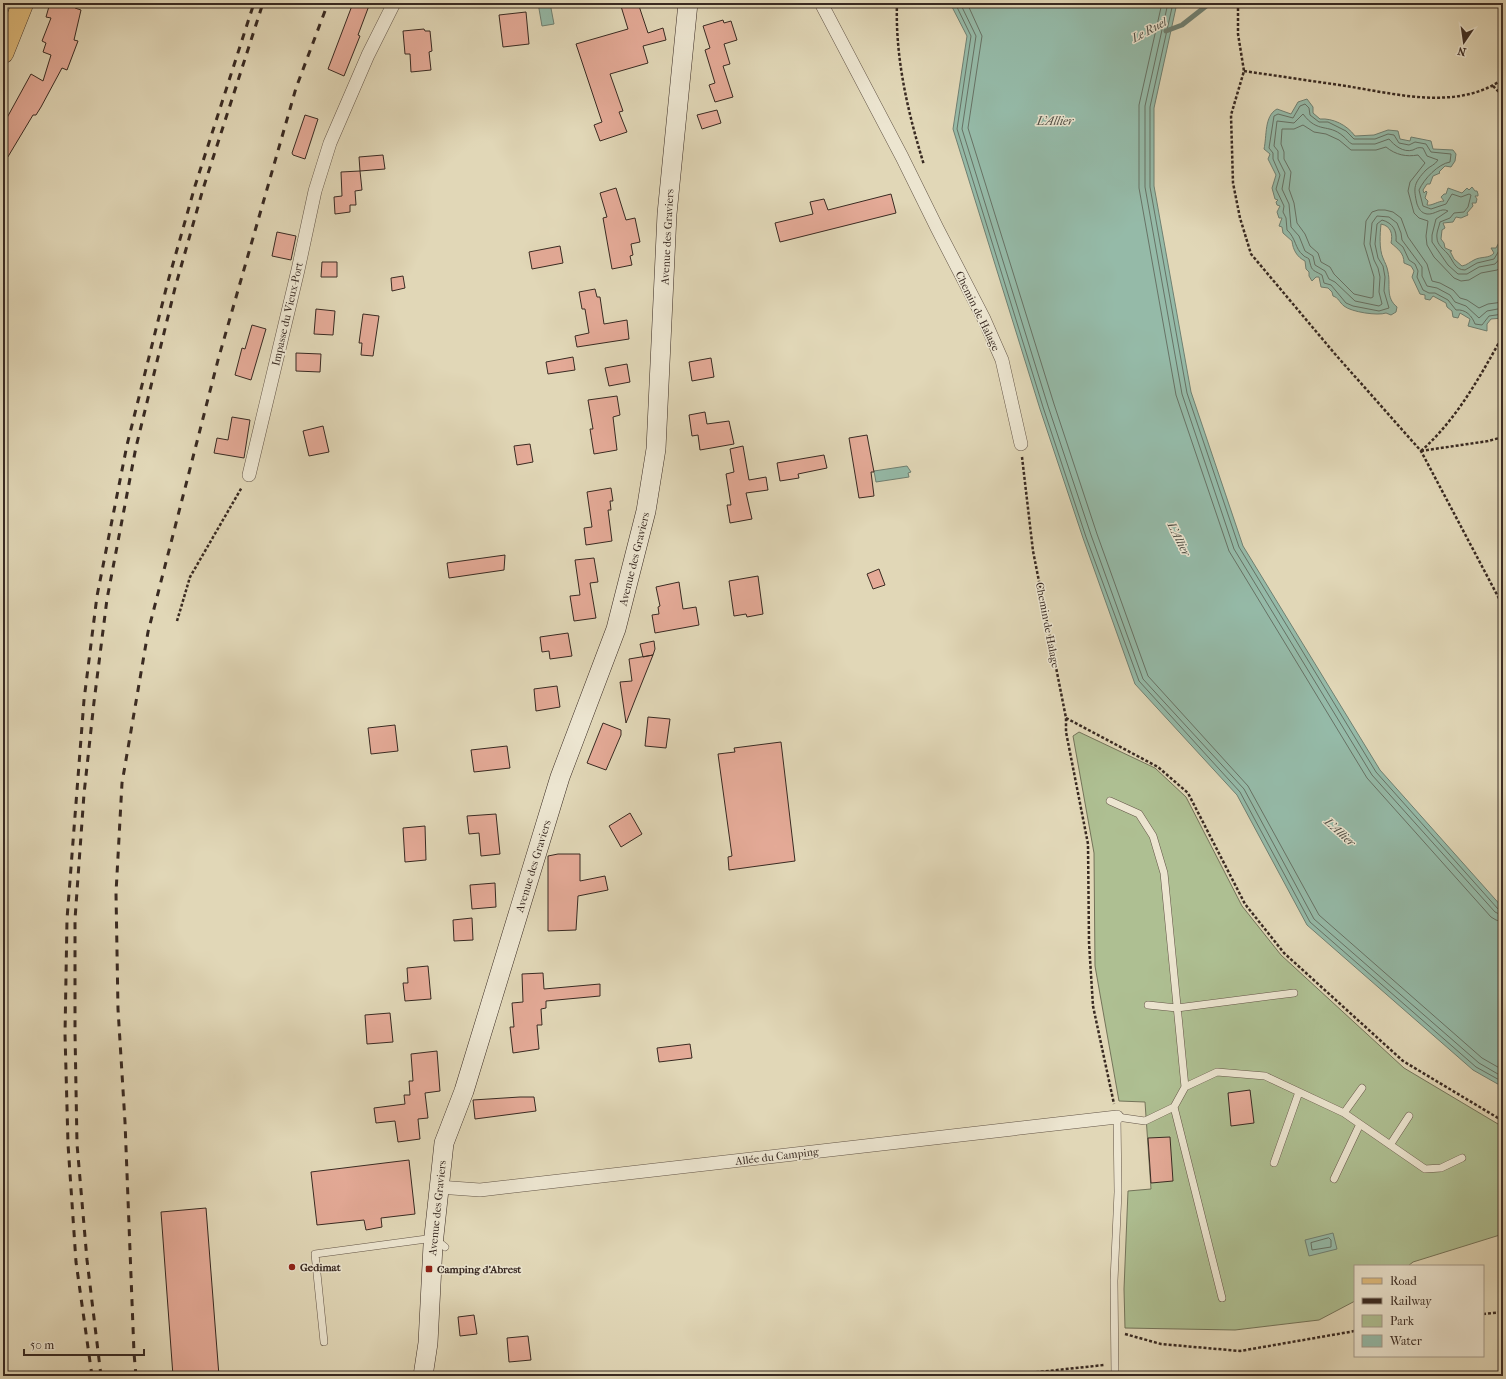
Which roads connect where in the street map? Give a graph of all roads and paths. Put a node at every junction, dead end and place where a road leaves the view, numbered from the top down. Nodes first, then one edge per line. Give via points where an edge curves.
1 (23, 3) edge
2 (394, 3) edge
3 (688, 3) edge
4 (821, 3) edge
5 (897, 3) edge
6 (1238, 3) edge
7 (3, 53) edge
8 (1244, 71) junction
9 (1503, 80) edge
10 (1493, 86) junction
11 (1503, 96) edge
12 (926, 173) dead end
13 (1501, 339) dead end
14 (1503, 437) edge
15 (1021, 444) joint
16 (1421, 451) junction
17 (249, 475) joint
18 (1503, 606) edge
19 (177, 621) dead end
20 (1066, 718) junction
21 (1110, 801) dead end
22 (1294, 993) dead end
23 (1148, 1005) dead end
24 (1177, 1008) junction
25 (1185, 1086) junction
26 (1362, 1088) dead end
27 (1299, 1092) junction
28 (1174, 1107) junction
29 (1344, 1113) junction
30 (1408, 1116) dead end
31 (1117, 1117) junction
32 (1503, 1121) edge
33 (1360, 1124) junction
34 (1390, 1145) junction
35 (1462, 1158) dead end
36 (1274, 1163) dead end
37 (1334, 1179) dead end
38 (443, 1188) junction
39 (440, 1242) junction
40 (1222, 1298) dead end
41 (1503, 1312) edge
42 (1484, 1314) edge
43 (1115, 1331) junction
44 (1354, 1331) edge
45 (324, 1342) dead end
46 (1116, 1364) junction
47 (424, 1376) edge
48 (429, 1376) edge
49 (1001, 1376) edge
50 (1115, 1376) edge

1 - 7 main road
2 - 17 street, Impasse du Vieux-Port via 368,55 330,143 314,192
3 - 38 street, Avenue des Graviers via 667,214 656,448 646,511 616,629 560,777 464,1091
4 - 15 street, Chemin de Halage via 984,319 1002,360
5 - 12 path via 906,100
6 - 8 path via 1238,34
8 - 10 path via 1419,97 1475,93
8 - 16 path via 1231,115 1233,175 1240,218 1251,254
9 - 10 path
10 - 11 path
13 - 16 path via 1471,390 1439,434
14 - 16 path
15 - 20 path, Chemin de Halage via 1033,551
16 - 18 path
17 - 19 path via 190,577
20 - 31 path, Chemin de Halage via 1066,732 1088,844 1089,943 1093,1006
20 - 32 path via 1158,767 1188,793 1245,904 1284,953 1403,1061
21 - 24 lane via 1139,814 1153,836 1164,874
22 - 24 lane
23 - 24 lane
24 - 25 lane
25 - 27 lane via 1217,1072 1265,1076
25 - 28 lane
26 - 29 lane
27 - 29 lane
27 - 36 lane
28 - 31 lane via 1145,1121
28 - 40 lane
29 - 33 lane
30 - 34 lane
31 - 38 street, Allée du Camping via 480,1190
31 - 43 lane
33 - 34 lane
33 - 37 lane
34 - 35 lane via 1425,1169 1441,1168
38 - 39 street, Avenue des Graviers
39 - 45 lane via 315,1254
39 - 47 street, Avenue des Graviers
39 - 48 street, Avenue des Graviers via 439,1342
41 - 42 path
43 - 44 path via 1161,1344 1240,1351
43 - 46 lane
46 - 49 path
46 - 50 lane

